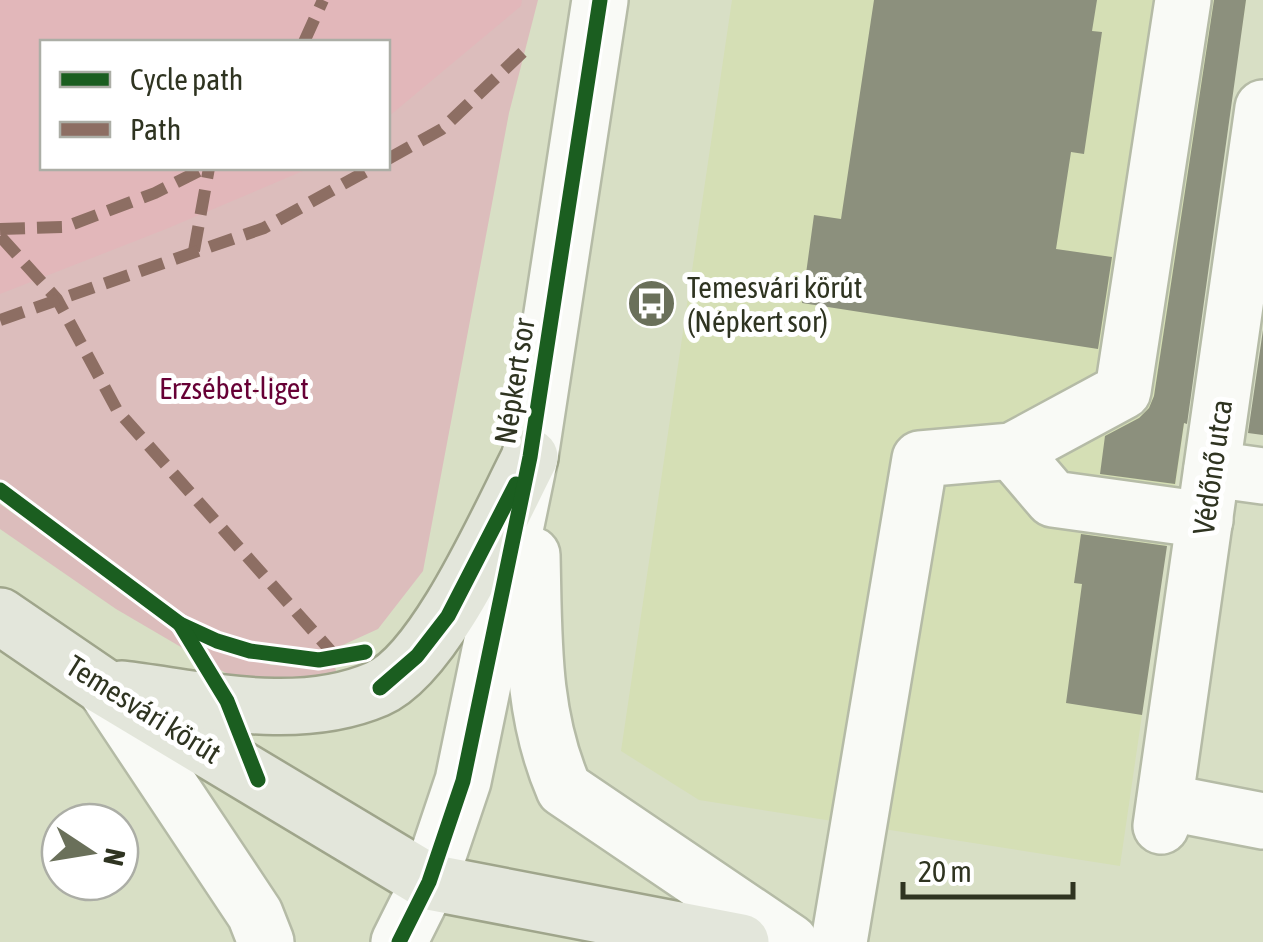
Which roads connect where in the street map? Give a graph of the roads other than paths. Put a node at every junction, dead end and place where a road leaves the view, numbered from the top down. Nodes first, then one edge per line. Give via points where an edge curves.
1 (600, 0) edge
2 (1183, 0) edge
3 (1263, 108) edge
4 (1012, 451) junction
5 (530, 457) junction
6 (1227, 488) edge
7 (0, 616) edge
8 (104, 687) junction
9 (1263, 821) edge
10 (429, 882) junction
11 (266, 942) edge
12 (399, 942) edge
13 (741, 942) edge
14 (790, 942) edge
15 (840, 942) edge

1 - 5 street, Népkert sor
2 - 4 street via 1122,391
3 - 6 street, Védőnő utca
4 - 6 street via 1053,500
4 - 15 street via 920,459
5 - 8 main road via 448,616 380,688 330,702 266,706
5 - 10 street, Népkert sor via 463,781
5 - 14 street via 535,686 549,754 564,788
6 - 9 street, Védőnő utca via 1163,814
7 - 8 main road, Temesvári körút
8 - 10 main road, Temesvári körút
8 - 11 street
10 - 12 street, Népkert sor
10 - 13 main road, Temesvári körút

